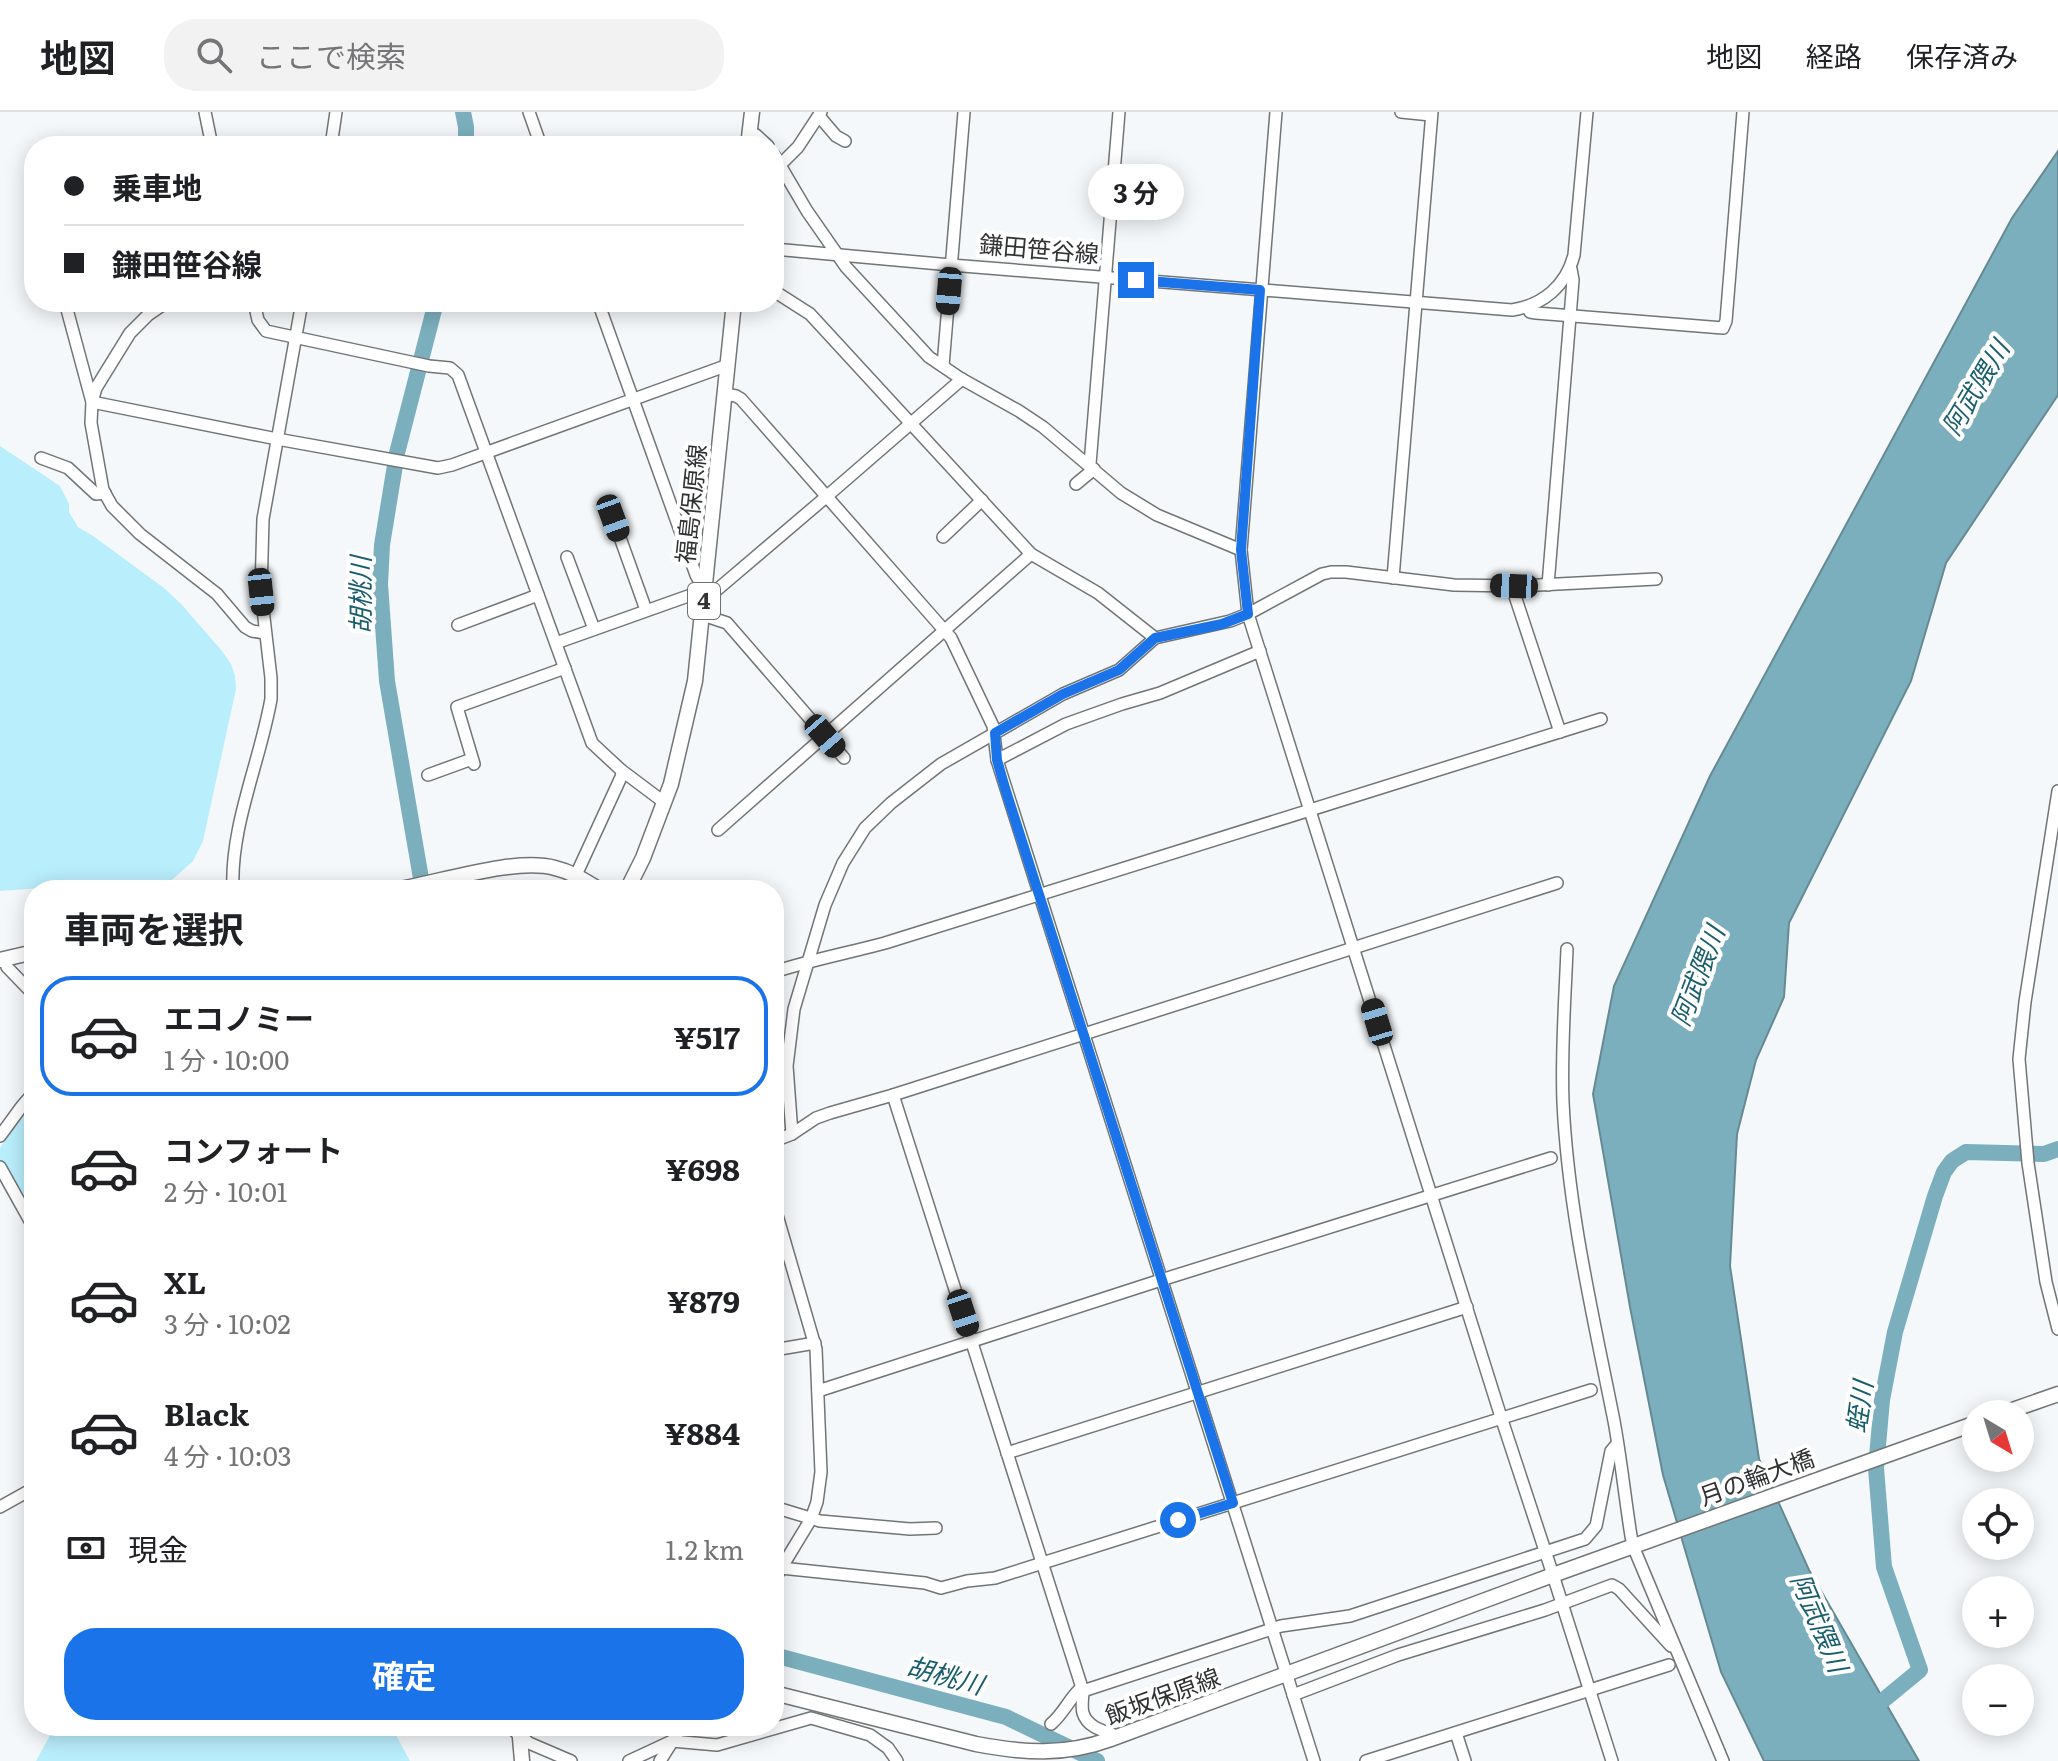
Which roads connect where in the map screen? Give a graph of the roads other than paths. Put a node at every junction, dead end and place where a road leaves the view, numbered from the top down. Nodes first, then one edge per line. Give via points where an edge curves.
1 (205, 112) edge
2 (336, 112) edge
3 (529, 112) edge
4 (752, 112) edge
5 (964, 112) edge
6 (1119, 112) edge
7 (1276, 112) edge
8 (1401, 112) edge
9 (1587, 112) edge
10 (1743, 112) edge
11 (820, 114) edge
12 (1432, 114) edge
13 (210, 136) edge
14 (332, 136) edge
15 (537, 136) edge
16 (749, 136) edge
17 (845, 141) dead end
18 (784, 156) edge
19 (784, 172) edge
20 (784, 250) edge
21 (839, 256) junction
22 (951, 265) junction
23 (1571, 268) junction
24 (1105, 277) junction
25 (1260, 290) junction
26 (784, 297) edge
27 (1416, 303) junction
28 (1527, 307) junction
29 (68, 312) edge
30 (154, 312) edge
31 (256, 312) edge
32 (300, 312) edge
33 (602, 312) edge
34 (733, 312) edge
35 (1570, 316) junction
36 (295, 338) junction
37 (728, 365) junction
38 (943, 366) junction
39 (962, 379) junction
40 (725, 394) junction
41 (633, 399) junction
42 (92, 402) junction
43 (910, 423) junction
44 (277, 439) junction
45 (486, 453) junction
46 (41, 458) dead end
47 (1092, 466) junction
48 (1076, 484) dead end
49 (105, 493) junction
50 (826, 497) junction
51 (982, 500) junction
52 (613, 518) dead end
53 (943, 537) dead end
54 (1241, 550) junction
55 (1031, 554) junction
56 (567, 557) dead end
57 (1393, 578) junction
58 (1656, 579) dead end
59 (1548, 585) junction
60 (1514, 586) junction
61 (705, 591) junction
62 (538, 595) junction
63 (646, 610) junction
64 (1248, 614) junction
65 (703, 615) junction
66 (458, 625) dead end
67 (594, 629) junction
68 (944, 630) junction
69 (265, 633) junction
70 (1155, 638) junction
71 (556, 643) junction
72 (1260, 651) junction
73 (565, 668) junction
74 (1601, 719) dead end
75 (1560, 732) junction
76 (995, 733) junction
77 (825, 736) junction
78 (844, 758) dead end
79 (997, 760) junction
80 (621, 770) junction
81 (428, 775) dead end
82 (2058, 791) edge
83 (665, 803) junction
84 (1311, 810) junction
85 (718, 830) dead end
86 (576, 875) junction
87 (233, 880) edge
88 (448, 880) edge
89 (584, 880) edge
90 (632, 880) edge
91 (1557, 883) dead end
92 (1039, 896) junction
93 (1353, 947) junction
94 (1567, 949) dead end
95 (24, 956) edge
96 (810, 961) junction
97 (4, 965) edge
98 (784, 969) edge
99 (24, 985) edge
100 (1083, 1033) junction
101 (893, 1095) junction
102 (24, 1104) edge
103 (792, 1134) junction
104 (0, 1136) edge
105 (784, 1137) edge
106 (1551, 1158) dead end
107 (0, 1167) edge
108 (1432, 1194) junction
109 (24, 1210) edge
110 (784, 1238) edge
111 (1161, 1280) junction
112 (1467, 1307) junction
113 (2058, 1329) edge
114 (972, 1340) junction
115 (815, 1343) junction
116 (784, 1348) edge
117 (1591, 1390) dead end
118 (818, 1391) junction
119 (1197, 1393) junction
120 (2058, 1394) edge
121 (2034, 1402) edge
122 (1501, 1417) junction
123 (1962, 1428) edge
124 (1617, 1444) junction
125 (1007, 1453) junction
126 (24, 1494) edge
127 (1233, 1503) junction
128 (0, 1507) edge
129 (784, 1510) edge
130 (811, 1519) junction
131 (936, 1528) dead end
132 (1633, 1546) junction
133 (1546, 1553) junction
134 (784, 1563) edge
135 (1041, 1563) junction
136 (784, 1568) edge
137 (1553, 1575) junction
138 (1562, 1602) junction
139 (1272, 1629) junction
140 (1676, 1648) junction
141 (1669, 1665) dead end
142 (1286, 1675) junction
143 (1589, 1690) junction
144 (1083, 1691) junction
145 (784, 1695) edge
146 (1293, 1695) junction
147 (887, 1721) junction
148 (1051, 1724) dead end
149 (784, 1726) edge
150 (1456, 1733) junction
151 (520, 1736) edge
152 (524, 1736) edge
153 (675, 1736) edge
154 (750, 1736) edge
155 (1114, 1738) junction
156 (672, 1741) junction
157 (882, 1743) junction
158 (1044, 1755) edge
159 (522, 1761) edge
160 (571, 1761) edge
161 (629, 1761) edge
162 (660, 1761) edge
163 (897, 1761) edge
164 (1314, 1761) edge
165 (1366, 1761) edge
166 (1465, 1761) edge
167 (1612, 1761) edge
168 (1723, 1761) edge

1 - 13 street
2 - 14 street
3 - 15 street
4 - 16 main road
5 - 22 street
6 - 24 street
7 - 25 street
8 - 12 street
9 - 23 street
10 - 35 street, 鎌田笹谷線 via 1724,327
11 - 17 street
11 - 18 street via 798,147
12 - 27 street
19 - 21 street
20 - 21 street, 鎌田笹谷線
21 - 22 street, 鎌田笹谷線
21 - 38 street via 910,337
22 - 24 street, 鎌田笹谷線
22 - 38 street
23 - 28 street via 1551,295
23 - 35 street
24 - 25 street, 鎌田笹谷線
24 - 47 street
25 - 27 street, 鎌田笹谷線
25 - 54 street
26 - 43 street via 810,314
27 - 28 street, 鎌田笹谷線
27 - 57 street
28 - 35 street, 鎌田笹谷線 via 1530,312
29 - 42 street
30 - 42 street via 123,341
31 - 36 street via 263,330
32 - 36 street
33 - 41 street
34 - 37 main road, 福島保原線 / 4
35 - 59 street
36 - 44 street
36 - 45 street via 454,370
37 - 40 main road, 福島保原線 / 4
37 - 41 street
38 - 39 street
39 - 43 street
39 - 47 street via 1043,427
40 - 50 street via 741,399
40 - 61 main road, 福島保原線 / 4
41 - 45 street
41 - 61 street
42 - 44 street
42 - 49 street via 92,434
43 - 50 street
43 - 51 street
44 - 45 street via 438,468
44 - 69 street via 263,519
45 - 62 street
46 - 49 street via 63,465 96,494
47 - 48 street
47 - 54 street via 1121,493 1157,515
49 - 69 street via 140,534 217,594 245,627
50 - 61 street via 712,594
50 - 68 street
51 - 53 street
51 - 55 street
52 - 63 street
54 - 64 street
55 - 68 street
55 - 70 street via 1098,593
56 - 67 street
57 - 60 street
57 - 64 street via 1322,574
58 - 59 street
59 - 60 street
60 - 75 street
61 - 63 street
61 - 65 main road, 福島保原線 / 4
62 - 66 street
62 - 71 street
63 - 67 street
64 - 70 street
64 - 72 street
65 - 77 street via 727,623
65 - 83 main road, 福島保原線 / 4 via 692,696
67 - 71 street
68 - 76 street
68 - 77 street
69 - 87 street via 271,699 237,838
70 - 76 street via 1119,670
71 - 73 street
72 - 79 street via 1160,693 1066,724
72 - 84 street
73 - 80 street via 592,743
73 - 81 street via 457,707 473,762
74 - 75 street
75 - 84 street
76 - 79 street
76 - 96 street via 928,774 865,828 825,905
77 - 78 street
77 - 85 street
79 - 92 street
80 - 83 street
80 - 86 street
82 - 113 street via 2019,1059 2028,1163
83 - 90 main road, 福島保原線 / 4
84 - 92 street
84 - 93 street
86 - 88 main road via 525,865
86 - 89 main road
91 - 93 street
92 - 96 street
92 - 100 street
93 - 100 street
93 - 108 street
94 - 124 street via 1563,1101 1569,1170
95 - 97 main road
96 - 98 street
96 - 103 street via 794,1009 787,1066
97 - 99 street
100 - 101 street
100 - 111 street
101 - 103 street via 816,1118
101 - 114 street
102 - 104 street
103 - 105 street
106 - 108 street
107 - 109 street
108 - 111 street
108 - 112 street
110 - 115 street
111 - 114 street
111 - 119 street
112 - 119 street
112 - 122 street
114 - 118 street
114 - 125 street
115 - 116 street
115 - 118 street
117 - 122 street
118 - 130 street via 821,1472
119 - 125 street
119 - 127 street
120 - 121 main road
122 - 127 street
122 - 133 street
123 - 132 main road, 月の輪大橋
124 - 132 street
124 - 133 street via 1594,1530 1585,1539
125 - 135 street
126 - 128 street
127 - 135 street
127 - 139 street
129 - 130 street
130 - 131 street
130 - 134 street
132 - 137 main road, 月の輪大橋
132 - 140 street
133 - 137 street
133 - 139 street via 1350,1616
135 - 136 street via 941,1588
135 - 144 street
137 - 138 street
137 - 142 main road, 飯坂保原線
138 - 140 street via 1612,1585
138 - 143 street
138 - 146 street
139 - 142 street
139 - 144 street
140 - 168 street
141 - 143 street
142 - 146 street
142 - 155 main road, 飯坂保原線
143 - 150 street
143 - 167 street
144 - 148 street
144 - 155 street via 1083,1713
145 - 147 main road, 飯坂保原線
146 - 164 street
147 - 157 street
147 - 158 main road, 飯坂保原線
149 - 157 street via 811,1718
150 - 165 street
150 - 166 street
151 - 159 main road
152 - 160 street
153 - 156 street
154 - 156 street via 710,1746
155 - 158 main road, 飯坂保原線
156 - 161 street
156 - 162 street
157 - 163 street

